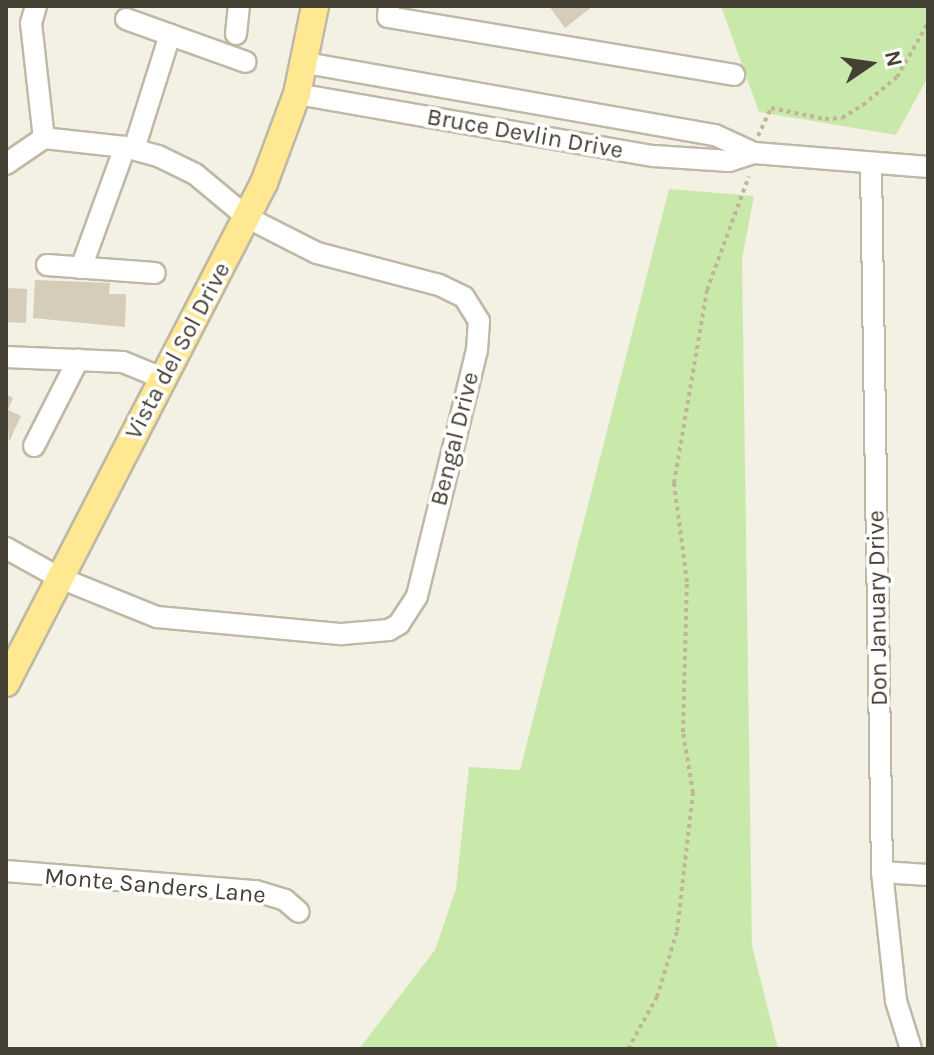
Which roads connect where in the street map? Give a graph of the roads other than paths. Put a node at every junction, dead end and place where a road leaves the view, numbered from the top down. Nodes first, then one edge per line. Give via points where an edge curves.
1 (239, 6) edge
2 (315, 6) edge
3 (389, 6) edge
4 (33, 7) edge
5 (126, 19) dead end
6 (236, 34) dead end
7 (170, 35) junction
8 (246, 62) dead end
9 (306, 63) junction
10 (734, 75) dead end
11 (297, 94) junction
12 (44, 138) junction
13 (130, 148) junction
14 (754, 153) junction
15 (6, 164) edge
16 (871, 164) junction
17 (928, 167) edge
18 (248, 218) junction
19 (47, 265) dead end
20 (81, 268) junction
21 (155, 273) dead end
22 (6, 357) edge
23 (78, 360) junction
24 (164, 379) junction
25 (34, 446) dead end
26 (6, 548) edge
27 (60, 578) junction
28 (7, 677) edge
29 (6, 871) edge
30 (882, 872) junction
31 (928, 875) edge
32 (299, 912) dead end
33 (911, 1049) edge

1 - 6 street
2 - 9 main road, Vista del Sol Drive
3 - 10 street via 388,17
4 - 12 street
5 - 7 street
7 - 8 street
7 - 13 street
9 - 11 main road, Vista del Sol Drive
9 - 14 street, Bruce Devlin Drive via 715,135
11 - 14 street, Bruce Devlin Drive via 654,156 729,161
11 - 18 main road, Vista del Sol Drive
12 - 13 street, Bengal Drive
12 - 15 street
13 - 18 street, Bengal Drive via 195,174
13 - 20 street
14 - 16 street, Bruce Devlin Drive
16 - 17 street, Bruce Devlin Drive
16 - 30 street, Don January Drive
18 - 24 main road, Vista del Sol Drive
18 - 27 street, Bengal Drive via 317,253 439,285 464,297 476,311 477,350 409,612 399,624 372,635 224,627 157,617
19 - 20 street
20 - 21 street
22 - 23 street
23 - 24 street via 123,362
23 - 25 street
24 - 27 main road, Vista del Sol Drive
26 - 27 street, Bengal Drive
27 - 28 main road, Vista del Sol Drive
29 - 32 street, Monte Sanders Lane via 256,891 285,900
30 - 31 street
30 - 33 street, Don January Drive via 896,1001

